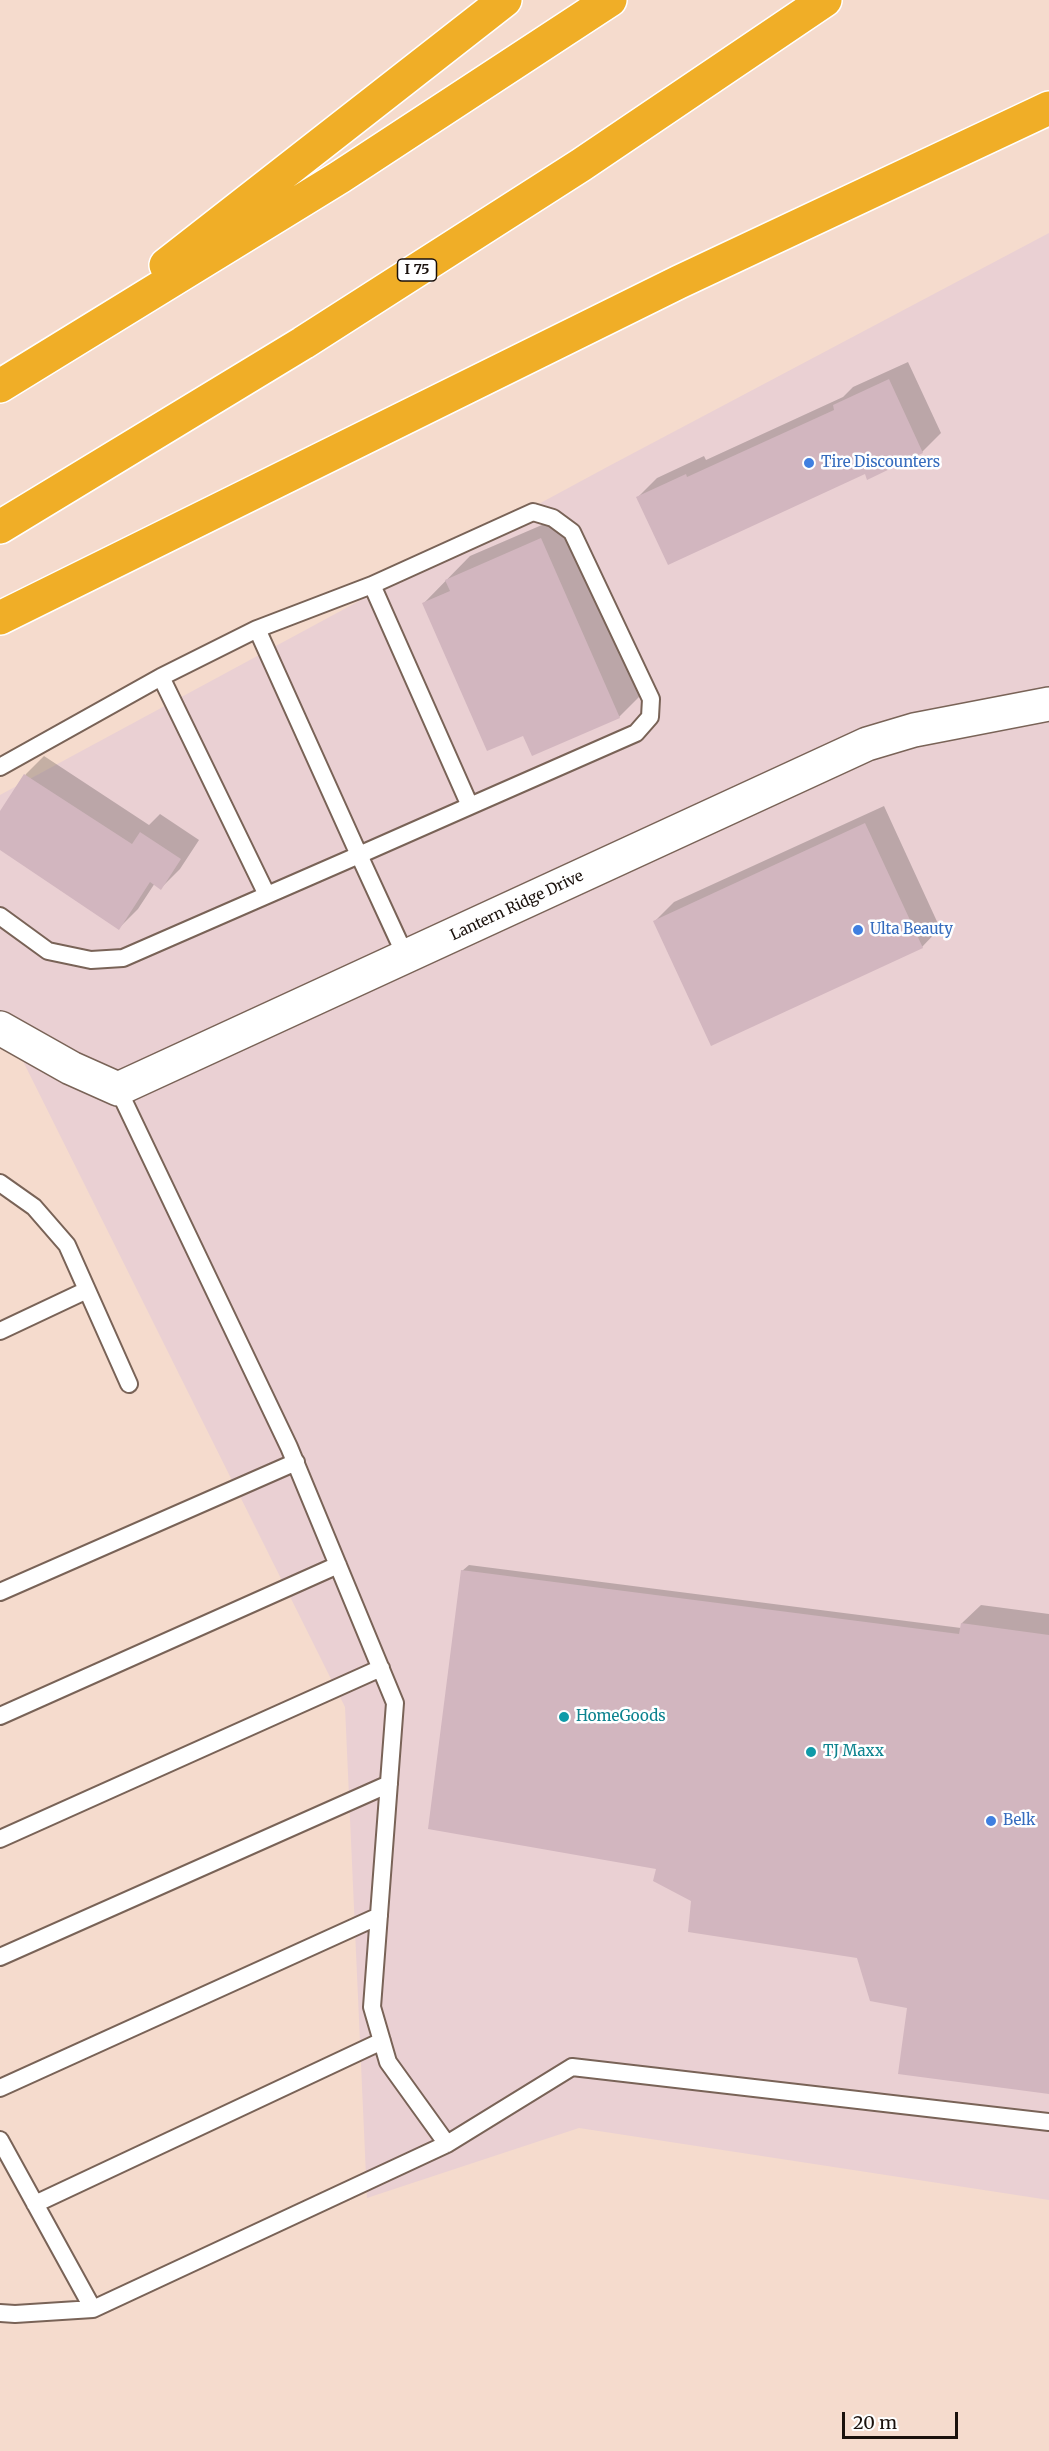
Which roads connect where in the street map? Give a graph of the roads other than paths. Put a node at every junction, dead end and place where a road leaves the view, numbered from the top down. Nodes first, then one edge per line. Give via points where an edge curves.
1 (505, 0) edge
2 (610, 0) edge
3 (825, 0) edge
4 (1049, 108) edge
5 (45, 359) junction
6 (0, 386) edge
7 (0, 527) edge
8 (372, 585) junction
9 (0, 618) edge
10 (257, 629) junction
11 (161, 677) junction
12 (1049, 704) edge
13 (0, 767) edge
14 (470, 806) junction
15 (359, 855) junction
16 (267, 895) junction
17 (0, 916) edge
18 (406, 957) junction
19 (0, 1028) edge
20 (118, 1089) junction
21 (3, 1189) edge
22 (87, 1290) junction
23 (0, 1331) edge
24 (129, 1384) dead end
25 (296, 1462) junction
26 (338, 1565) junction
27 (0, 1592) edge
28 (381, 1668) junction
29 (0, 1716) edge
30 (389, 1784) junction
31 (0, 1839) edge
32 (379, 1916) junction
33 (0, 1957) edge
34 (382, 2041) junction
35 (0, 2088) edge
36 (1049, 2122) edge
37 (0, 2140) edge
38 (447, 2144) junction
39 (35, 2204) junction
40 (93, 2309) junction
41 (0, 2313) edge

1 - 5 highway
2 - 5 highway via 340,177
3 - 7 highway, I 75 via 581,165 353,311
4 - 9 highway via 679,282
5 - 6 highway
8 - 10 lane
8 - 14 lane
8 - 14 lane via 533,512 553,518 572,532 651,699 650,717 636,733
10 - 11 lane
10 - 15 lane
11 - 13 lane
11 - 16 lane
12 - 18 street, Lantern Ridge Drive via 914,730 867,744
14 - 15 lane
15 - 16 lane
15 - 18 lane
16 - 17 lane via 123,958 91,960 48,951
18 - 20 street, Lantern Ridge Drive
19 - 20 street
20 - 25 lane
21 - 22 lane via 34,1208 68,1245
22 - 23 lane
22 - 24 lane
25 - 26 lane
25 - 27 lane
26 - 28 lane
26 - 29 lane
28 - 30 lane via 395,1703
28 - 31 lane
30 - 32 lane
30 - 33 lane
32 - 34 lane via 372,2007
32 - 35 lane
34 - 38 lane via 388,2062
34 - 39 lane
36 - 38 lane via 572,2067
37 - 39 lane
38 - 40 lane
39 - 40 lane
40 - 41 lane

